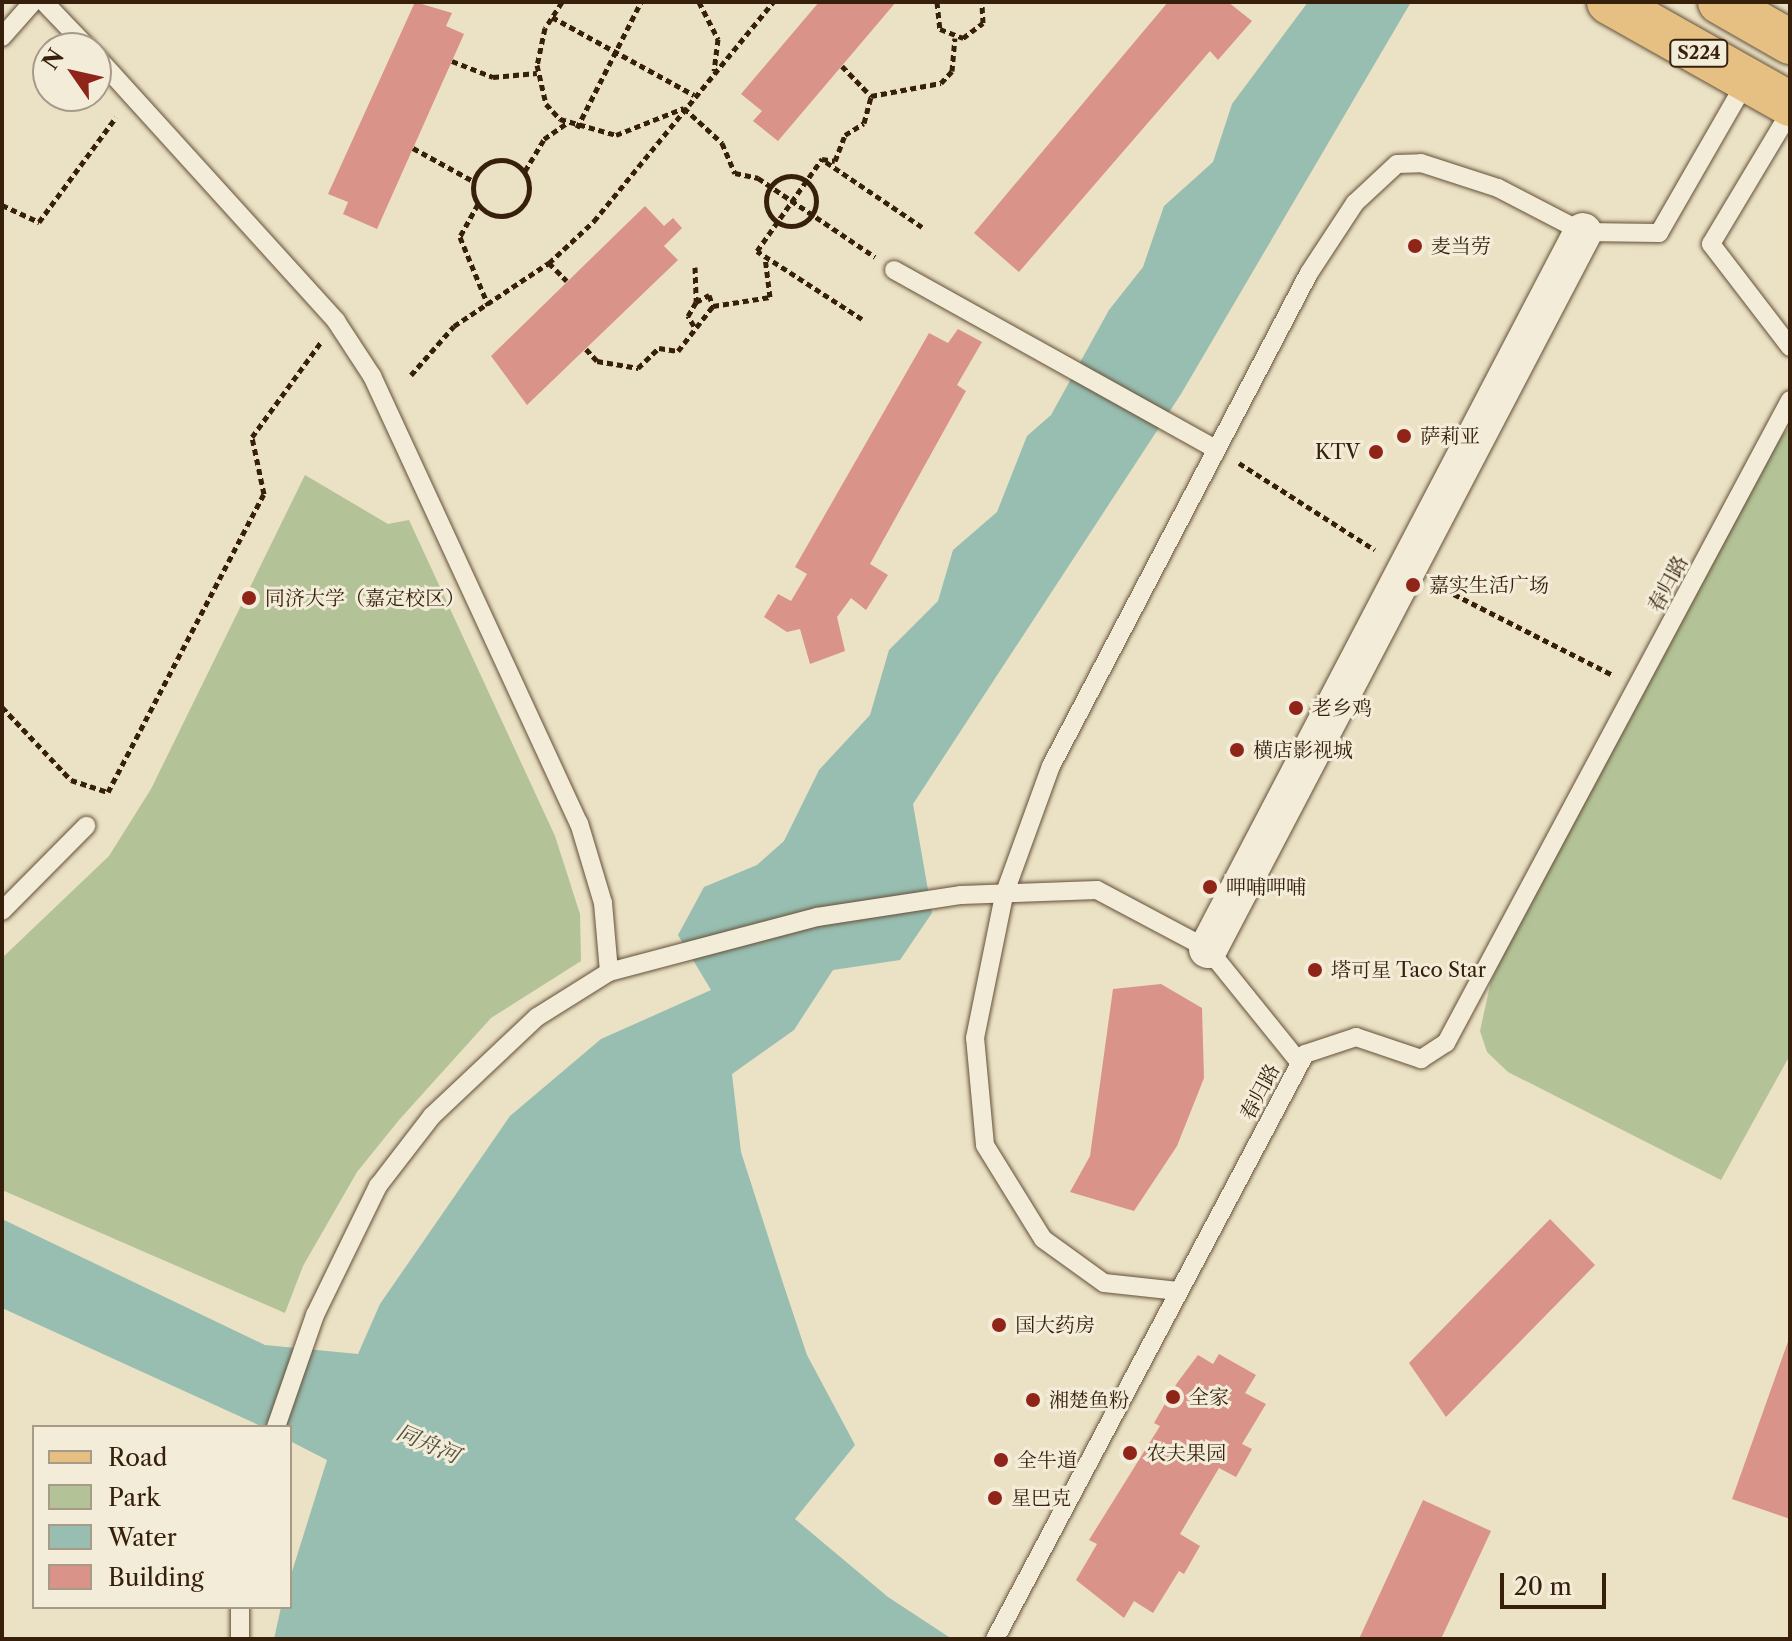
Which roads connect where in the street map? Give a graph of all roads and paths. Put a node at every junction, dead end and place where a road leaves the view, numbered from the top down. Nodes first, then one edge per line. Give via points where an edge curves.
1 (33, 2) edge
2 (44, 2) edge
3 (562, 2) edge
4 (641, 2) edge
5 (699, 2) edge
6 (773, 2) edge
7 (937, 2) edge
8 (982, 2) edge
9 (1609, 2) edge
10 (1720, 2) edge
11 (552, 17) junction
12 (73, 32) edge
13 (2, 37) edge
14 (955, 38) junction
15 (1790, 42) edge
16 (616, 52) junction
17 (452, 61) dead end
18 (842, 66) dead end
19 (714, 72) junction
20 (112, 73) edge
21 (537, 73) junction
22 (1747, 80) junction
23 (133, 95) junction
24 (694, 95) junction
25 (871, 96) junction
26 (1790, 104) edge
27 (684, 108) junction
28 (1790, 112) edge
29 (567, 123) junction
30 (577, 128) junction
31 (413, 148) dead end
32 (822, 159) junction
33 (525, 171) junction
34 (473, 181) junction
35 (805, 181) junction
36 (771, 187) junction
37 (791, 200) junction
38 (478, 204) junction
39 (2, 205) edge
40 (812, 215) junction
41 (777, 221) junction
42 (922, 227) dead end
43 (1583, 232) junction
44 (765, 256) junction
45 (549, 263) junction
46 (695, 267) dead end
47 (894, 270) joint
48 (567, 281) dead end
49 (696, 302) junction
50 (488, 305) junction
51 (713, 306) junction
52 (862, 319) dead end
53 (336, 321) junction
54 (694, 326) junction
55 (1790, 347) edge
56 (586, 349) dead end
57 (411, 375) dead end
58 (1790, 400) edge
59 (1216, 449) junction
60 (2, 707) edge
61 (86, 826) dead end
62 (1004, 895) junction
63 (2, 911) edge
64 (1208, 949) junction
65 (609, 972) junction
66 (1300, 1063) junction
67 (1178, 1291) junction
68 (277, 1425) edge
69 (240, 1609) edge
70 (996, 1637) edge
71 (240, 1639) edge

1 - 13 lane
2 - 12 lane
3 - 11 path
4 - 16 path
5 - 19 path via 718,39
6 - 19 path
7 - 14 path via 936,22
8 - 14 path via 978,30
9 - 22 main road, S224
10 - 15 main road, S224
11 - 16 path
11 - 21 path via 538,46
14 - 25 path via 952,71 941,83
16 - 24 path
16 - 30 path
17 - 21 path via 493,77
18 - 25 path
19 - 24 path
20 - 23 lane
21 - 29 path via 546,104
22 - 26 main road, S224
22 - 43 lane via 1659,233
23 - 39 path via 39,222
23 - 53 lane
24 - 27 path
25 - 32 path via 864,123 845,135 835,161
27 - 30 path via 616,135
27 - 36 path via 722,143 735,173
27 - 45 path via 594,221
28 - 55 lane via 1711,244
29 - 30 path
29 - 33 path via 544,139
31 - 34 path
32 - 35 path
32 - 42 path
33 - 34 path via 501,159 483,165
33 - 38 path via 530,189 517,212 498,216
34 - 38 path
35 - 36 path via 785,177
35 - 37 path
35 - 40 path via 816,198
36 - 37 path
36 - 41 path via 767,209
37 - 40 path
37 - 41 path
38 - 50 path via 460,237
40 - 41 path via 799,224
40 - 47 path
41 - 44 path via 757,251
43 - 59 lane via 1498,188 1421,163 1397,164 1355,203 1309,273
43 - 64 street
44 - 51 path via 770,297
44 - 52 path
45 - 48 path
45 - 50 path
46 - 49 path
47 - 59 lane
49 - 51 path via 709,295
49 - 54 path via 688,316
50 - 57 path via 454,326
51 - 54 path
53 - 60 path via 252,437 264,494 108,792 71,780
53 - 65 lane via 426,480 579,823 603,903
54 - 56 path via 678,351 659,348 638,368 597,361
58 - 66 lane, 春归路 via 1446,1043 1435,1055 1402,1059 1356,1037 1318,1048
59 - 62 lane via 1051,766
61 - 63 lane
62 - 64 lane via 1097,890
62 - 65 lane via 961,895 817,917
62 - 67 lane via 975,1038 985,1145 1043,1239 1104,1283
64 - 66 lane
65 - 68 lane via 537,1017 432,1116 378,1186 315,1315
66 - 67 lane, 春归路
67 - 70 lane, 春归路
69 - 71 lane

